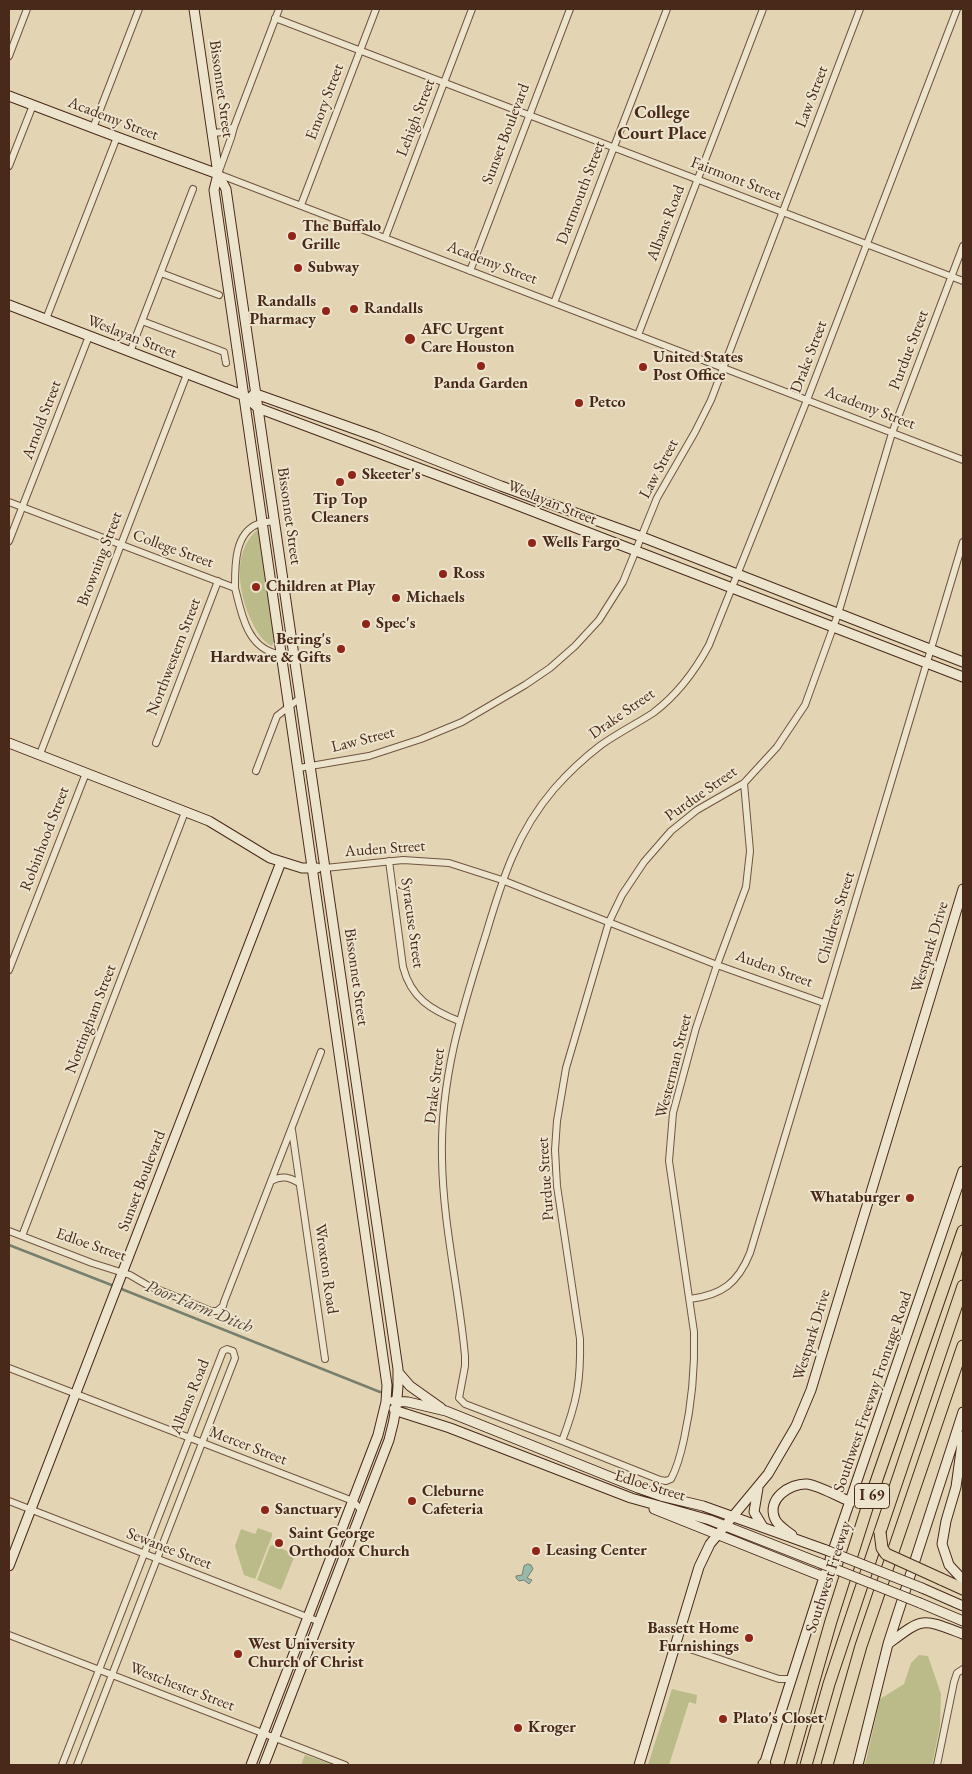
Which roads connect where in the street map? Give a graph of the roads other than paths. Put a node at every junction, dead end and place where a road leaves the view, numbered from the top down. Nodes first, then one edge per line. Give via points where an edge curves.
1 (27, 9) edge
2 (139, 9) edge
3 (194, 9) edge
4 (279, 9) edge
5 (376, 9) edge
6 (472, 9) edge
7 (570, 9) edge
8 (667, 9) edge
9 (763, 9) edge
10 (860, 9) edge
11 (958, 9) edge
12 (275, 18) junction
13 (360, 51) junction
14 (9, 56) edge
15 (444, 83) junction
16 (9, 96) edge
17 (33, 105) junction
18 (529, 115) junction
19 (234, 126) junction
20 (93, 128) junction
21 (212, 133) junction
22 (117, 137) junction
23 (614, 147) junction
24 (9, 166) edge
25 (218, 174) junction
26 (698, 180) junction
27 (193, 189) dead end
28 (301, 205) junction
29 (783, 212) junction
30 (385, 238) junction
31 (867, 244) junction
32 (963, 246) edge
33 (470, 271) junction
34 (161, 274) junction
35 (952, 276) junction
36 (963, 281) edge
37 (218, 296) dead end
38 (554, 303) junction
39 (9, 305) edge
40 (46, 319) junction
41 (142, 321) junction
42 (638, 335) junction
43 (89, 336) junction
44 (130, 352) junction
45 (226, 363) dead end
46 (723, 368) junction
47 (187, 374) junction
48 (256, 394) junction
49 (245, 396) junction
50 (807, 400) junction
51 (258, 408) junction
52 (892, 433) junction
53 (377, 437) junction
54 (372, 450) junction
55 (963, 460) edge
56 (500, 486) junction
57 (496, 497) junction
58 (9, 502) edge
59 (22, 507) junction
60 (274, 521) junction
61 (262, 523) junction
62 (642, 537) junction
63 (9, 542) edge
64 (963, 542) edge
65 (120, 545) junction
66 (636, 552) junction
67 (738, 575) junction
68 (218, 581) junction
69 (235, 588) junction
70 (732, 588) junction
71 (838, 614) junction
72 (834, 627) junction
73 (930, 650) junction
74 (282, 654) junction
75 (293, 654) junction
76 (963, 662) edge
77 (927, 663) junction
78 (963, 677) edge
79 (300, 698) junction
80 (289, 706) junction
81 (9, 743) edge
82 (156, 743) dead end
83 (40, 754) junction
84 (310, 766) junction
85 (299, 768) junction
86 (256, 771) dead end
87 (86, 774) junction
88 (744, 783) junction
89 (185, 812) junction
90 (389, 861) junction
91 (281, 862) junction
92 (313, 868) junction
93 (325, 868) junction
94 (502, 880) junction
95 (963, 888) edge
96 (609, 922) junction
97 (717, 965) junction
98 (9, 970) edge
99 (824, 1003) junction
100 (458, 1022) junction
101 (350, 1040) junction
102 (338, 1042) junction
103 (321, 1052) dead end
104 (291, 1128) junction
105 (963, 1171) edge
106 (271, 1181) junction
107 (299, 1183) junction
108 (9, 1231) edge
109 (378, 1231) junction
110 (963, 1231) edge
111 (366, 1232) junction
112 (22, 1236) junction
113 (123, 1272) junction
114 (963, 1286) edge
115 (690, 1299) junction
116 (963, 1306) edge
117 (963, 1346) edge
118 (325, 1359) dead end
119 (9, 1368) edge
120 (398, 1372) junction
121 (75, 1394) junction
122 (398, 1400) junction
123 (386, 1402) junction
124 (461, 1402) joint
125 (396, 1411) junction
126 (446, 1411) junction
127 (963, 1412) edge
128 (963, 1436) edge
129 (189, 1438) junction
130 (562, 1441) junction
131 (201, 1443) junction
132 (560, 1456) junction
133 (555, 1469) junction
134 (671, 1479) joint
135 (758, 1486) junction
136 (631, 1498) junction
137 (9, 1501) edge
138 (353, 1502) junction
139 (851, 1502) junction
140 (30, 1510) junction
141 (362, 1511) junction
142 (733, 1516) junction
143 (726, 1526) junction
144 (763, 1527) junction
145 (880, 1532) junction
146 (718, 1535) junction
147 (797, 1539) junction
148 (144, 1554) junction
149 (156, 1558) junction
150 (9, 1566) edge
151 (868, 1567) junction
152 (824, 1577) junction
153 (863, 1580) junction
154 (963, 1580) edge
155 (963, 1589) edge
156 (963, 1606) edge
157 (309, 1617) junction
158 (963, 1621) edge
159 (320, 1622) junction
160 (963, 1634) edge
161 (9, 1635) edge
162 (675, 1644) junction
163 (888, 1644) junction
164 (963, 1668) edge
165 (99, 1670) junction
166 (112, 1675) junction
167 (791, 1679) junction
168 (263, 1734) junction
169 (274, 1738) junction
170 (62, 1765) edge
171 (78, 1765) edge
172 (251, 1765) edge
173 (264, 1765) edge
174 (345, 1765) edge
175 (639, 1765) edge
176 (764, 1765) edge
177 (790, 1765) edge
178 (806, 1765) edge
179 (812, 1765) edge
180 (827, 1765) edge
181 (858, 1765) edge
182 (936, 1765) edge

1 - 14 street
2 - 20 street
3 - 21 main road, Bissonnet Street
4 - 12 street
5 - 13 street, Emory Street
6 - 15 street, Lehigh Street
7 - 18 street, Sunset Boulevard
8 - 23 street, Dartmouth Street
9 - 26 street, Albans Road
10 - 29 street, Law Street
11 - 31 street, Drake Street
12 - 13 street, Fairmont Street
12 - 19 street
13 - 15 street, Fairmont Street
13 - 28 street, Emory Street
15 - 18 street, Fairmont Street
15 - 30 street, Lehigh Street
16 - 17 main road, Academy Street
17 - 20 main road, Academy Street
17 - 24 street
18 - 23 street, Fairmont Street
18 - 33 street, Sunset Boulevard
19 - 21 street via 224,132
19 - 25 street
20 - 22 main road, Academy Street
21 - 25 main road, Bissonnet Street
22 - 25 main road, Academy Street
22 - 40 street
23 - 26 street, Fairmont Street
23 - 38 street, Dartmouth Street
25 - 28 street, Academy Street
25 - 48 main road, Bissonnet Street via 226,189
25 - 49 main road, Bissonnet Street via 214,190
26 - 29 street, Fairmont Street
26 - 42 street, Albans Road
27 - 34 street
28 - 30 street, Academy Street
29 - 31 street, Fairmont Street
29 - 46 street, Law Street
30 - 33 street, Academy Street
31 - 35 street, Fairmont Street
31 - 50 street, Drake Street
32 - 35 street, Purdue Street
33 - 38 street, Academy Street
34 - 37 street
34 - 41 street
35 - 36 street, Fairmont Street
35 - 52 street, Purdue Street
38 - 42 street, Academy Street
39 - 40 main road, Weslayan Street
40 - 43 main road, Weslayan Street
41 - 44 street
41 - 45 street via 224,352
42 - 46 street, Academy Street
43 - 44 main road, Weslayan Street
43 - 59 street, Arnold Street
44 - 47 main road, Weslayan Street
46 - 50 street, Academy Street
46 - 62 street, Law Street via 695,432 657,498
47 - 49 main road, Weslayan Street
47 - 65 street, Browning Street
48 - 49 main road, Weslayan Street
48 - 51 main road, Bissonnet Street
48 - 53 main road, Weslayan Street
49 - 51 main road, Weslayan Street
49 - 61 main road, Bissonnet Street
50 - 52 street, Academy Street
50 - 67 street, Drake Street
51 - 54 main road, Weslayan Street
51 - 60 main road, Bissonnet Street
52 - 55 street, Academy Street
52 - 71 street, Purdue Street
53 - 54 main road
53 - 56 main road, Weslayan Street
54 - 57 main road, Weslayan Street
56 - 57 main road
56 - 62 main road, Weslayan Street
57 - 66 main road, Weslayan Street
58 - 59 street, College Street
59 - 63 street, Arnold Street
59 - 65 street, College Street
60 - 61 street
60 - 75 main road, Bissonnet Street
61 - 69 street via 249,530 241,542 235,561
61 - 74 main road, Bissonnet Street
62 - 66 street, Law Street
62 - 67 main road, Weslayan Street
64 - 73 street, Childress Street
65 - 68 street, College Street
65 - 83 street, Browning Street
66 - 70 main road, Weslayan Street
66 - 84 street, Law Street via 623,582 599,620 550,668 525,685 462,722 421,739 369,756
67 - 70 street, Drake Street
67 - 71 main road, Weslayan Street
68 - 69 street, College Street
68 - 82 street, Northwestern Street
69 - 74 street via 250,635 266,650
70 - 72 main road, Weslayan Street
70 - 94 street, Drake Street via 695,670 653,712 602,745 570,771 538,809 515,847
71 - 72 street, Purdue Street
71 - 73 main road, Weslayan Street
72 - 77 main road, Weslayan Street
72 - 88 street, Purdue Street via 802,711 777,747
73 - 76 main road, Weslayan Street
73 - 77 street, Childress Street
74 - 75 street
74 - 80 main road, Bissonnet Street
75 - 79 main road, Bissonnet Street
77 - 78 main road, Weslayan Street
77 - 99 street, Childress Street
79 - 80 street
79 - 84 main road, Bissonnet Street
80 - 85 main road, Bissonnet Street
80 - 86 street via 277,716
81 - 83 main road, Auden Street
83 - 87 main road, Auden Street
84 - 85 street, Law Street
84 - 93 main road, Bissonnet Street
85 - 92 main road, Bissonnet Street
87 - 89 main road, Auden Street
87 - 98 street, Robinhood Street
88 - 96 street, Purdue Street via 697,810 671,831 644,862
88 - 97 street, Westerman Street via 750,851 748,879
89 - 91 main road, Auden Street via 209,821
89 - 112 street, Nottingham Street
90 - 93 street, Auden Street
90 - 94 street, Auden Street via 449,862
90 - 100 street, Syracuse Street via 406,978 426,1004
91 - 92 main road, Auden Street
91 - 113 main road, Sunset Boulevard
92 - 93 main road, Auden Street
92 - 102 main road, Bissonnet Street
93 - 101 main road, Bissonnet Street
94 - 96 street, Auden Street
94 - 100 street, Drake Street
95 - 135 main road, Westpark Drive via 811,1390 786,1444
96 - 97 street, Auden Street
96 - 130 street, Purdue Street via 566,1068 557,1121 557,1186 581,1362 573,1414
97 - 99 street, Auden Street
97 - 115 street, Westerman Street via 673,1113 669,1160
99 - 115 street, Childress Street via 747,1261 724,1288 706,1297
100 - 124 street, Drake Street via 445,1091 442,1158 445,1214 465,1356 458,1395
101 - 102 main road
101 - 109 main road, Bissonnet Street
102 - 111 main road, Bissonnet Street
103 - 104 street
104 - 106 street
104 - 107 street, Wroxton Road
105 - 139 main road, Southwest Freeway Frontage Road
106 - 107 street via 282,1176
106 - 113 street, Edloe Street via 223,1306 217,1311 146,1285
107 - 118 street, Wroxton Road
108 - 112 street, Edloe Street
109 - 111 main road
109 - 120 main road, Bissonnet Street
110 - 177 highway, Southwest Freeway / I 69 via 861,1527
111 - 123 main road, Bissonnet Street via 386,1369
112 - 113 street, Edloe Street
113 - 121 main road, Sunset Boulevard
114 - 145 highway
115 - 134 street, Westerman Street via 694,1332 693,1389 680,1458
116 - 179 highway via 849,1636
117 - 180 highway, I 69 via 861,1646
119 - 121 street, Mercer Street
120 - 122 main road, Bissonnet Street
120 - 126 main road, Edloe Street via 410,1386
121 - 129 street, Mercer Street
121 - 140 main road, Sunset Boulevard
122 - 123 main road, Edloe Street
122 - 125 main road, Bissonnet Street
122 - 126 main road, Edloe Street
123 - 125 main road, Edloe Street
123 - 138 main road, Bissonnet Street via 378,1435
124 - 130 street, Edloe Street
125 - 133 main road, Edloe Street via 450,1428
125 - 141 main road, Bissonnet Street via 389,1440
126 - 132 main road, Edloe Street
127 - 163 main road
128 - 154 main road via 956,1487 942,1544 949,1565
129 - 131 street, Mercer Street
129 - 131 street, Albans Road via 223,1352 227,1349 233,1351 235,1358
129 - 148 street, Albans Road
130 - 134 street, Edloe Street via 660,1480
131 - 138 street, Mercer Street
131 - 149 street, Albans Road
132 - 133 main road
132 - 142 main road, Edloe Street via 646,1490
133 - 136 main road, Edloe Street
135 - 142 main road, Westpark Drive
135 - 144 main road via 754,1512
136 - 143 main road, Edloe Street
136 - 146 main road
137 - 140 street, Sewanee Street
138 - 141 street, Mercer Street
138 - 157 main road, Bissonnet Street
139 - 147 main road via 806,1484 782,1492 774,1504 774,1517
139 - 152 main road, Southwest Freeway Frontage Road
140 - 148 street, Sewanee Street
140 - 150 main road, Sunset Boulevard
141 - 159 main road, Bissonnet Street
142 - 143 main road, Westpark Drive
142 - 144 main road, Edloe Street
143 - 146 main road, Westpark Drive
143 - 153 main road, Edloe Street, bridge
144 - 147 main road, Edloe Street
145 - 151 highway, bridge
145 - 155 highway, bridge via 886,1554
146 - 152 main road
146 - 162 main road, Westpark Drive via 699,1567
147 - 151 main road, Edloe Street, bridge
148 - 149 street, Sewanee Street
148 - 165 street, Albans Road
149 - 157 street, Sewanee Street
149 - 166 street, Albans Road
151 - 153 highway, bridge
151 - 156 main road, Edloe Street, bridge
152 - 167 main road, Southwest Freeway Frontage Road
153 - 158 main road, Edloe Street, bridge
153 - 178 highway
157 - 159 street, Sewanee Street
157 - 168 main road, Bissonnet Street
159 - 169 main road, Bissonnet Street
160 - 163 main road via 940,1624 924,1622
161 - 165 street, Westchester Street
162 - 167 street via 779,1679
162 - 175 main road, Westpark Drive
163 - 181 main road
164 - 182 street via 954,1682
165 - 166 street, Westchester Street
165 - 170 street, Albans Road
166 - 168 street, Westchester Street
166 - 171 street, Albans Road
167 - 176 main road, Southwest Freeway Frontage Road
168 - 169 street, Westchester Street
168 - 172 main road, Bissonnet Street
169 - 173 main road, Bissonnet Street
169 - 174 street, Westchester Street

